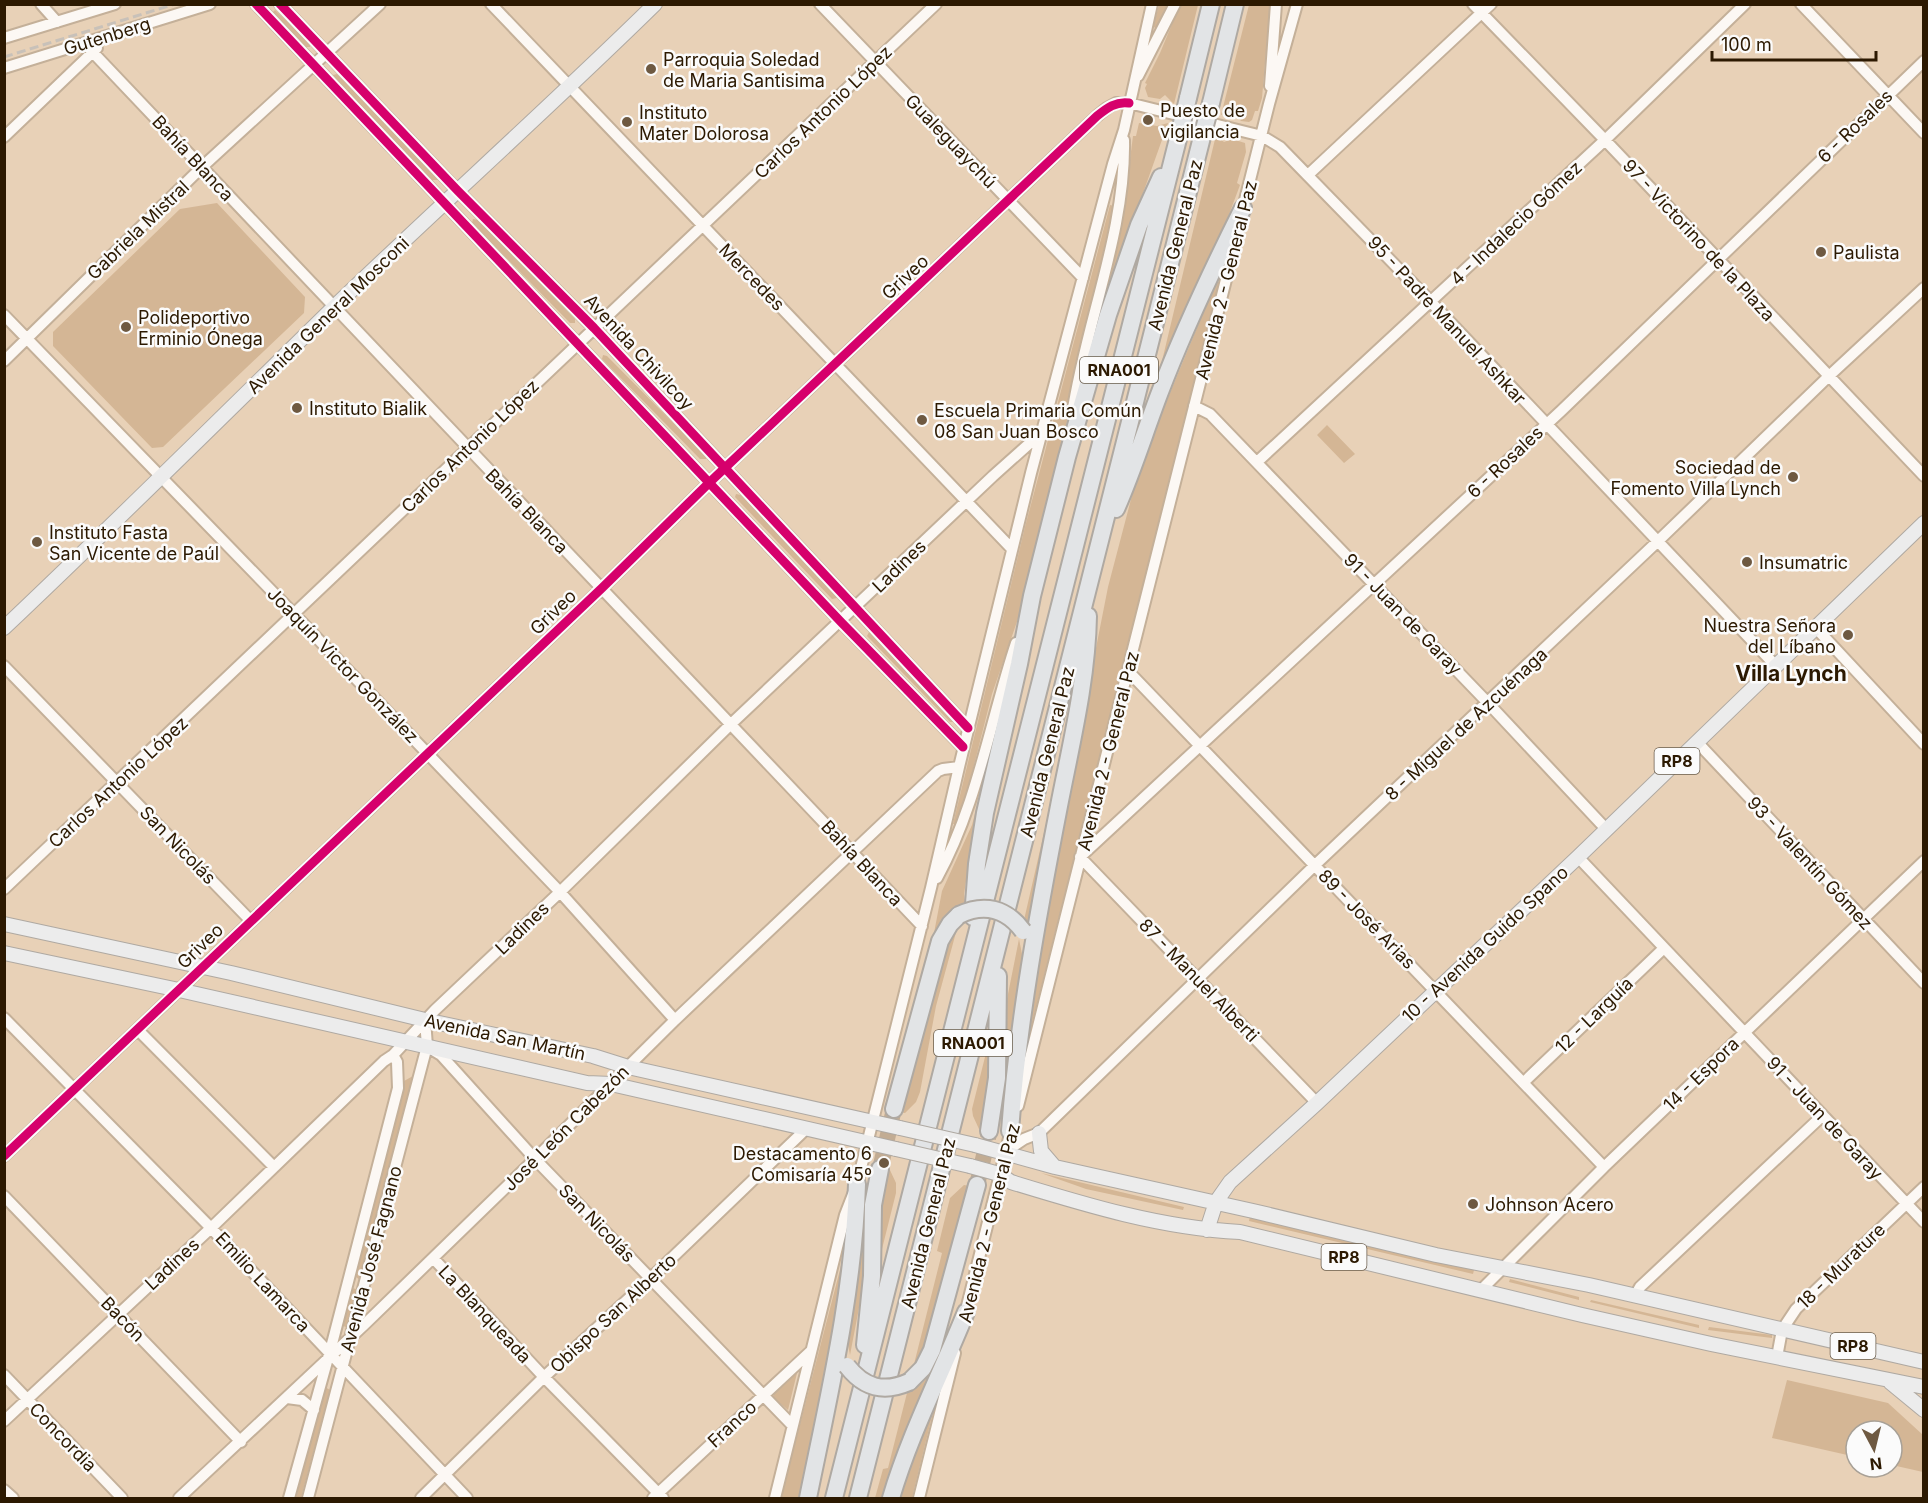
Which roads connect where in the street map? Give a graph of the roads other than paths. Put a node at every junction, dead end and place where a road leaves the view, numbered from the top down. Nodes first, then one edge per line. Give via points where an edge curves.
1 (41, 4) edge
2 (115, 4) edge
3 (210, 4) edge
4 (256, 4) edge
5 (280, 4) edge
6 (380, 4) edge
7 (491, 4) edge
8 (655, 4) edge
9 (820, 4) edge
10 (936, 4) edge
11 (1174, 4) edge
12 (1211, 4) edge
13 (1235, 4) edge
14 (1276, 4) edge
15 (1297, 4) edge
16 (1473, 4) edge
17 (1491, 4) edge
18 (1744, 4) edge
19 (1801, 4) edge
20 (1150, 6) edge
21 (1482, 14) junction
22 (57, 22) junction
23 (111, 36) junction
24 (4, 38) edge
25 (84, 44) junction
26 (92, 52) junction
27 (326, 53) junction
28 (1923, 60) edge
29 (875, 62) junction
30 (313, 64) junction
31 (4, 68) edge
32 (1133, 84) junction
33 (570, 87) junction
34 (1887, 94) junction
35 (1129, 103) junction
36 (1269, 104) junction
37 (1124, 130) junction
38 (1923, 133) edge
39 (1262, 136) junction
40 (4, 137) edge
41 (1605, 140) junction
42 (1175, 149) junction
43 (202, 167) junction
44 (1309, 174) junction
45 (459, 191) junction
46 (1009, 201) junction
47 (444, 204) junction
48 (1243, 208) junction
49 (703, 225) junction
50 (1718, 260) junction
51 (1083, 278) junction
52 (1923, 288) edge
53 (1431, 302) junction
54 (333, 308) junction
55 (4, 315) edge
56 (594, 328) junction
57 (27, 339) junction
58 (577, 344) junction
59 (4, 361) edge
60 (836, 365) junction
61 (1829, 376) junction
62 (1194, 406) junction
63 (1546, 424) junction
64 (1041, 434) junction
65 (468, 448) junction
66 (1067, 457) junction
67 (1257, 462) junction
68 (724, 468) junction
69 (1923, 476) edge
70 (162, 478) junction
71 (710, 482) junction
72 (967, 501) junction
73 (1923, 523) edge
74 (1657, 542) junction
75 (1012, 549) junction
76 (1097, 554) junction
77 (1374, 584) junction
78 (602, 588) junction
79 (1088, 588) junction
80 (1032, 596) junction
81 (856, 607) junction
82 (294, 614) junction
83 (841, 622) junction
84 (4, 628) edge
85 (1816, 628) junction
86 (4, 666) edge
87 (1776, 666) junction
88 (1129, 672) junction
89 (1488, 703) junction
90 (731, 724) junction
91 (968, 728) junction
92 (1696, 742) junction
93 (1923, 744) edge
94 (1200, 746) junction
95 (963, 747) junction
96 (427, 753) junction
97 (958, 767) junction
98 (117, 783) junction
99 (1606, 829) junction
100 (852, 852) junction
101 (1080, 857) junction
102 (1578, 857) junction
103 (1923, 861) edge
104 (1315, 865) junction
105 (1015, 879) junction
106 (931, 888) junction
107 (4, 889) edge
108 (560, 892) junction
109 (250, 920) junction
110 (1863, 920) junction
111 (4, 924) edge
112 (922, 926) junction
113 (1663, 949) junction
114 (4, 953) edge
115 (1031, 954) junction
116 (971, 957) junction
117 (202, 967) junction
118 (1198, 980) junction
119 (1923, 983) edge
120 (179, 990) junction
121 (1436, 990) junction
122 (4, 1018) edge
123 (425, 1020) junction
124 (675, 1020) junction
125 (138, 1030) junction
126 (1745, 1032) junction
127 (404, 1041) junction
128 (428, 1046) junction
129 (393, 1055) junction
130 (628, 1067) junction
131 (1524, 1082) junction
132 (611, 1084) junction
133 (75, 1089) junction
134 (1317, 1103) junction
135 (894, 1109) tunnel mouth
136 (1822, 1116) junction
137 (872, 1122) junction
138 (806, 1129) junction
139 (989, 1131) tunnel mouth
140 (1010, 1131) junction
141 (1039, 1133) junction
142 (867, 1142) junction
143 (1004, 1153) junction
144 (4, 1156) edge
145 (535, 1160) junction
146 (274, 1167) junction
147 (1055, 1167) junction
148 (1604, 1167) junction
149 (880, 1170) tunnel mouth
150 (999, 1174) junction
151 (856, 1184) junction
152 (977, 1185) tunnel mouth
153 (1923, 1186) edge
154 (4, 1196) edge
155 (1216, 1202) junction
156 (1906, 1204) junction
157 (1923, 1222) edge
158 (211, 1228) junction
159 (1207, 1230) junction
160 (433, 1258) junction
161 (1503, 1266) junction
162 (650, 1279) junction
163 (1481, 1290) junction
164 (1635, 1296) junction
165 (966, 1312) junction
166 (118, 1313) junction
167 (1782, 1330) junction
168 (840, 1337) junction
169 (349, 1339) junction
170 (811, 1351) junction
171 (329, 1356) junction
172 (1777, 1357) junction
173 (1923, 1362) edge
174 (342, 1367) junction
175 (4, 1375) edge
176 (544, 1377) junction
177 (1888, 1380) junction
178 (1923, 1385) edge
179 (763, 1395) junction
180 (287, 1398) junction
181 (28, 1400) junction
182 (859, 1403) junction
183 (314, 1410) junction
184 (1923, 1410) edge
185 (4, 1421) edge
186 (792, 1425) junction
187 (241, 1442) junction
188 (445, 1476) junction
189 (4, 1490) edge
190 (658, 1497) edge
191 (13, 1498) edge
192 (122, 1498) edge
193 (179, 1498) edge
194 (289, 1498) edge
195 (308, 1498) edge
196 (421, 1498) edge
197 (467, 1498) edge
198 (775, 1498) edge
199 (808, 1498) edge
200 (834, 1498) edge
201 (858, 1498) edge
202 (891, 1498) edge
203 (919, 1498) edge

1 - 22 street
2 - 22 street, Gutenberg
3 - 23 street, Gutenberg
4 - 30 street, Avenida Chivilcoy
5 - 27 street, Avenida Chivilcoy
6 - 27 street, Gabriela Mistral
7 - 33 street, Mercedes
8 - 33 main road, Avenida General Mosconi
9 - 29 street, Gualeguaychú
10 - 29 street, Carlos Antonio López
11 - 32 street
12 - 42 highway, Avenida General Paz / RNA001, bridge
13 - 76 highway, Avenida General Paz / RNA001, bridge
14 - 36 street
15 - 36 street, Avenida 2 - General Paz
16 - 21 street, 97 - Victorino de la Plaza
17 - 21 street
18 - 41 street, 4 - Indalecio Gómez
19 - 34 street
20 - 32 street
21 - 41 street, 97 - Victorino de la Plaza
21 - 44 street
22 - 24 street, Gutenberg
23 - 25 street, Gutenberg
23 - 26 street
25 - 26 street, Bahía Blanca
25 - 31 street, Gutenberg
26 - 40 street
26 - 43 street, Bahía Blanca
27 - 30 street, Gabriela Mistral
27 - 45 street, Avenida Chivilcoy
28 - 34 street, 6 - Rosales
29 - 46 street, Gualeguaychú
29 - 49 street, Carlos Antonio López
30 - 43 street, Gabriela Mistral
30 - 47 street, Avenida Chivilcoy
32 - 35 street
33 - 45 main road, Avenida General Mosconi
33 - 49 street, Mercedes
34 - 38 street
34 - 50 street, 6 - Rosales
35 - 37 street
35 - 39 street
35 - 46 street, Griveo via 1107,108
36 - 39 street, Avenida 2 - General Paz
37 - 51 street
37 - 66 street via 1125,161 1118,206 1074,405
39 - 44 street, 95 - Padre Manuel Ashkar
39 - 48 street, Avenida 2 - General Paz
41 - 50 street, 97 - Victorino de la Plaza
41 - 53 street, 4 - Indalecio Gómez
42 - 66 highway via 1136,234
42 - 116 highway, Avenida General Paz / RNA001
43 - 54 street, Bahía Blanca
43 - 57 street, Gabriela Mistral
44 - 53 street, 95 - Padre Manuel Ashkar
45 - 47 main road, Avenida General Mosconi
45 - 56 street, Avenida Chivilcoy
46 - 51 street, Gualeguaychú
46 - 60 street, Griveo
47 - 54 main road, Avenida General Mosconi
47 - 58 street, Avenida Chivilcoy
48 - 62 street, Avenida 2 - General Paz
48 - 76 highway via 1160,391 1130,478
49 - 56 street, Carlos Antonio López
49 - 60 street, Mercedes
50 - 61 street, 97 - Victorino de la Plaza
50 - 63 street, 6 - Rosales
51 - 64 street
52 - 61 street, 8 - Miguel de Azcuénaga
53 - 63 street, 95 - Padre Manuel Ashkar
53 - 67 street, 4 - Indalecio Gómez
54 - 65 street, Bahía Blanca
54 - 70 main road, Avenida General Mosconi
55 - 57 street, Joaquín Victor González
56 - 58 street, Carlos Antonio López
56 - 68 street, Avenida Chivilcoy
57 - 59 street, Gabriela Mistral
57 - 70 street, Joaquín Victor González
58 - 65 street, Carlos Antonio López
58 - 71 street, Avenida Chivilcoy
60 - 68 street, Griveo
60 - 72 street, Mercedes
61 - 69 street, 97 - Victorino de la Plaza
61 - 74 street, 8 - Miguel de Azcuénaga
62 - 67 street, 91 - Juan de Garay via 1210,414
62 - 88 street, Avenida 2 - General Paz
63 - 74 street, 95 - Padre Manuel Ashkar
63 - 77 street, 6 - Rosales
64 - 72 street, Ladines
64 - 75 street
65 - 78 street, Bahía Blanca
65 - 82 street, Carlos Antonio López
66 - 80 highway
67 - 77 street, 91 - Juan de Garay
68 - 71 street, Griveo
68 - 81 street, Avenida Chivilcoy
70 - 82 street, Joaquín Victor González
70 - 84 main road, Avenida General Mosconi
71 - 78 street, Griveo
71 - 83 street, Avenida Chivilcoy
72 - 75 street, Mercedes
72 - 81 street, Ladines
73 - 85 main road, RP8
74 - 87 street, 95 - Padre Manuel Ashkar
74 - 89 street, 8 - Miguel de Azcuénaga
75 - 91 street
76 - 79 highway, Avenida General Paz / RNA001
77 - 89 street, 91 - Juan de Garay
77 - 94 street, 6 - Rosales
78 - 90 street, Bahía Blanca
78 - 96 street, Griveo
79 - 105 highway, Avenida General Paz / RNA001
79 - 115 highway via 1088,644
80 - 106 street via 966,815 953,850
80 - 116 highway via 985,813 977,864
81 - 83 street, Ladines
81 - 91 street, Avenida Chivilcoy
82 - 96 street, Joaquín Victor González
82 - 98 street, Carlos Antonio López
83 - 90 street, Ladines
83 - 95 street, Avenida Chivilcoy
85 - 87 main road, RP8
85 - 93 street
86 - 98 street, San Nicolás
87 - 92 main road, 10 - Avenida Guido Spano / RP8
88 - 94 street, 89 - José Arias
88 - 101 street, Avenida 2 - General Paz
89 - 99 street, 91 - Juan de Garay
89 - 104 street, 8 - Miguel de Azcuénaga
90 - 100 street, Bahía Blanca
90 - 108 street, Ladines
91 - 95 street
92 - 99 main road, 10 - Avenida Guido Spano / RP8
92 - 110 street, 93 - Valentín Gómez
94 - 101 street, 6 - Rosales
94 - 104 street, 89 - José Arias
95 - 97 street
96 - 108 street, Joaquín Victor González
96 - 109 street, Griveo
97 - 100 street, José León Cabezón via 938,771
97 - 106 street
98 - 107 street, Carlos Antonio López
98 - 109 street, San Nicolás
99 - 102 main road, 10 - Avenida Guido Spano / RP8
100 - 112 street, Bahía Blanca
100 - 124 street, José León Cabezón
101 - 118 street, 87 - Manuel Alberti
101 - 140 street, Avenida 2 - General Paz
102 - 113 street, 91 - Juan de Garay
102 - 121 main road, 10 - Avenida Guido Spano / RP8
103 - 110 street, 14 - Espora
104 - 118 street, 8 - Miguel de Azcuénaga
104 - 121 street, 89 - José Arias
105 - 139 highway via 998,977 997,1078
105 - 201 highway, Avenida General Paz / RNA001
106 - 112 street
108 - 123 street, Ladines
108 - 124 street, Joaquín Victor González
109 - 117 street, Griveo
110 - 119 street, 93 - Valentín Gómez
110 - 126 street, 14 - Espora
111 - 117 main road, Avenida San Martín
112 - 137 street
113 - 126 street, 91 - Juan de Garay
113 - 131 street, 12 - Larguía
114 - 120 main road, Avenida San Martín
115 - 135 highway, bridge via 1023,931 1011,917 994,909 970,910 950,924 939,941
115 - 140 highway
116 - 182 highway, Avenida General Paz / RNA001
117 - 120 street, Griveo
117 - 123 main road, Avenida San Martín
118 - 134 street, 87 - Manuel Alberti
118 - 141 street, 8 - Miguel de Azcuénaga
120 - 125 street, Griveo
120 - 127 main road, Avenida San Martín
121 - 131 street, 89 - José Arias
121 - 134 main road, 10 - Avenida Guido Spano / RP8
122 - 133 street, Emilio Lamarca
123 - 127 street, Ladines
123 - 128 street, Avenida José Fagnano
123 - 130 main road, Avenida San Martín
124 - 130 street, José León Cabezón
125 - 133 street, Griveo
125 - 146 street
126 - 136 street, 91 - Juan de Garay
126 - 148 street, 14 - Espora
127 - 128 main road, Avenida San Martín
127 - 129 street, Ladines
128 - 132 main road, Avenida San Martín via 587,1083
128 - 145 street, San Nicolás via 441,1055
128 - 169 street, Avenida José Fagnano
129 - 146 street, Ladines
129 - 171 street, Avenida José Fagnano via 398,1088
130 - 132 street, José León Cabezón
130 - 137 main road, Avenida San Martín
131 - 148 street, 89 - José Arias
132 - 138 main road, Avenida San Martín
132 - 145 street, José León Cabezón
133 - 144 street, Griveo
133 - 158 street, Emilio Lamarca
134 - 155 main road, 10 - Avenida Guido Spano / RP8 via 1230,1182
136 - 156 street, 91 - Juan de Garay
136 - 164 street via 1640,1287
137 - 142 street
137 - 143 main road, Avenida San Martín, bridge
138 - 142 main road, Avenida San Martín
138 - 162 street, Obispo San Alberto
140 - 143 street, Avenida 2 - General Paz
141 - 143 street, 8 - Miguel de Azcuénaga
141 - 147 main road via 1041,1151
142 - 150 main road, Avenida San Martín, bridge
142 - 151 street
143 - 147 main road, RP8
143 - 150 street, Avenida 2 - General Paz
145 - 160 street, José León Cabezón
145 - 162 street, San Nicolás
146 - 158 street, Ladines
147 - 155 main road, RP8
148 - 161 street, 14 - Espora
149 - 182 highway via 873,1204 873,1276
150 - 159 main road, RP8 via 1011,1182 1071,1201
150 - 165 street, Avenida 2 - General Paz
151 - 168 highway via 853,1244
151 - 170 street
152 - 168 highway, bridge via 932,1350 923,1368 898,1387 887,1389 864,1383 843,1359
153 - 156 street, 18 - Murature
154 - 166 street, Bacón
155 - 159 main road, 10 - Avenida Guido Spano / RP8
155 - 161 main road, RP8 via 1437,1255
156 - 157 street, 91 - Juan de Garay
156 - 167 street, 18 - Murature via 1796,1309
158 - 166 street, Ladines
158 - 171 street, Emilio Lamarca
159 - 163 main road, RP8 via 1240,1232
160 - 169 street, José León Cabezón
160 - 176 street, La Blanqueada
161 - 163 street, 14 - Espora
161 - 164 main road, RP8
162 - 176 street, Obispo San Alberto
162 - 179 street, San Nicolás
163 - 172 main road, RP8
164 - 167 main road, RP8
165 - 202 highway via 919,1419
165 - 203 street, Avenida 2 - General Paz
166 - 181 street, Ladines
166 - 187 street, Bacón
167 - 172 street, 18 - Murature
167 - 173 main road, RP8
168 - 199 highway
169 - 171 street, José León Cabezón
169 - 174 street, Avenida José Fagnano
170 - 179 street, Franco
170 - 186 street
171 - 174 street, Emilio Lamarca
171 - 180 street, José León Cabezón
171 - 183 street, Avenida José Fagnano
172 - 177 main road, RP8
174 - 188 street, Emilio Lamarca
174 - 195 street, Avenida José Fagnano
175 - 181 street, Concordia
176 - 188 street, Obispo San Alberto
176 - 190 street, La Blanqueada
177 - 178 main road, RP8
177 - 184 main road
179 - 186 street, San Nicolás
179 - 190 street, Franco
180 - 183 street via 302,1400
180 - 187 street, José León Cabezón
181 - 185 street, Ladines
181 - 192 street, Concordia
182 - 200 highway, Avenida General Paz / RNA001
183 - 194 street, Avenida José Fagnano
186 - 198 street
187 - 193 street, José León Cabezón
188 - 196 street, Obispo San Alberto
188 - 197 street, Emilio Lamarca
189 - 191 street

